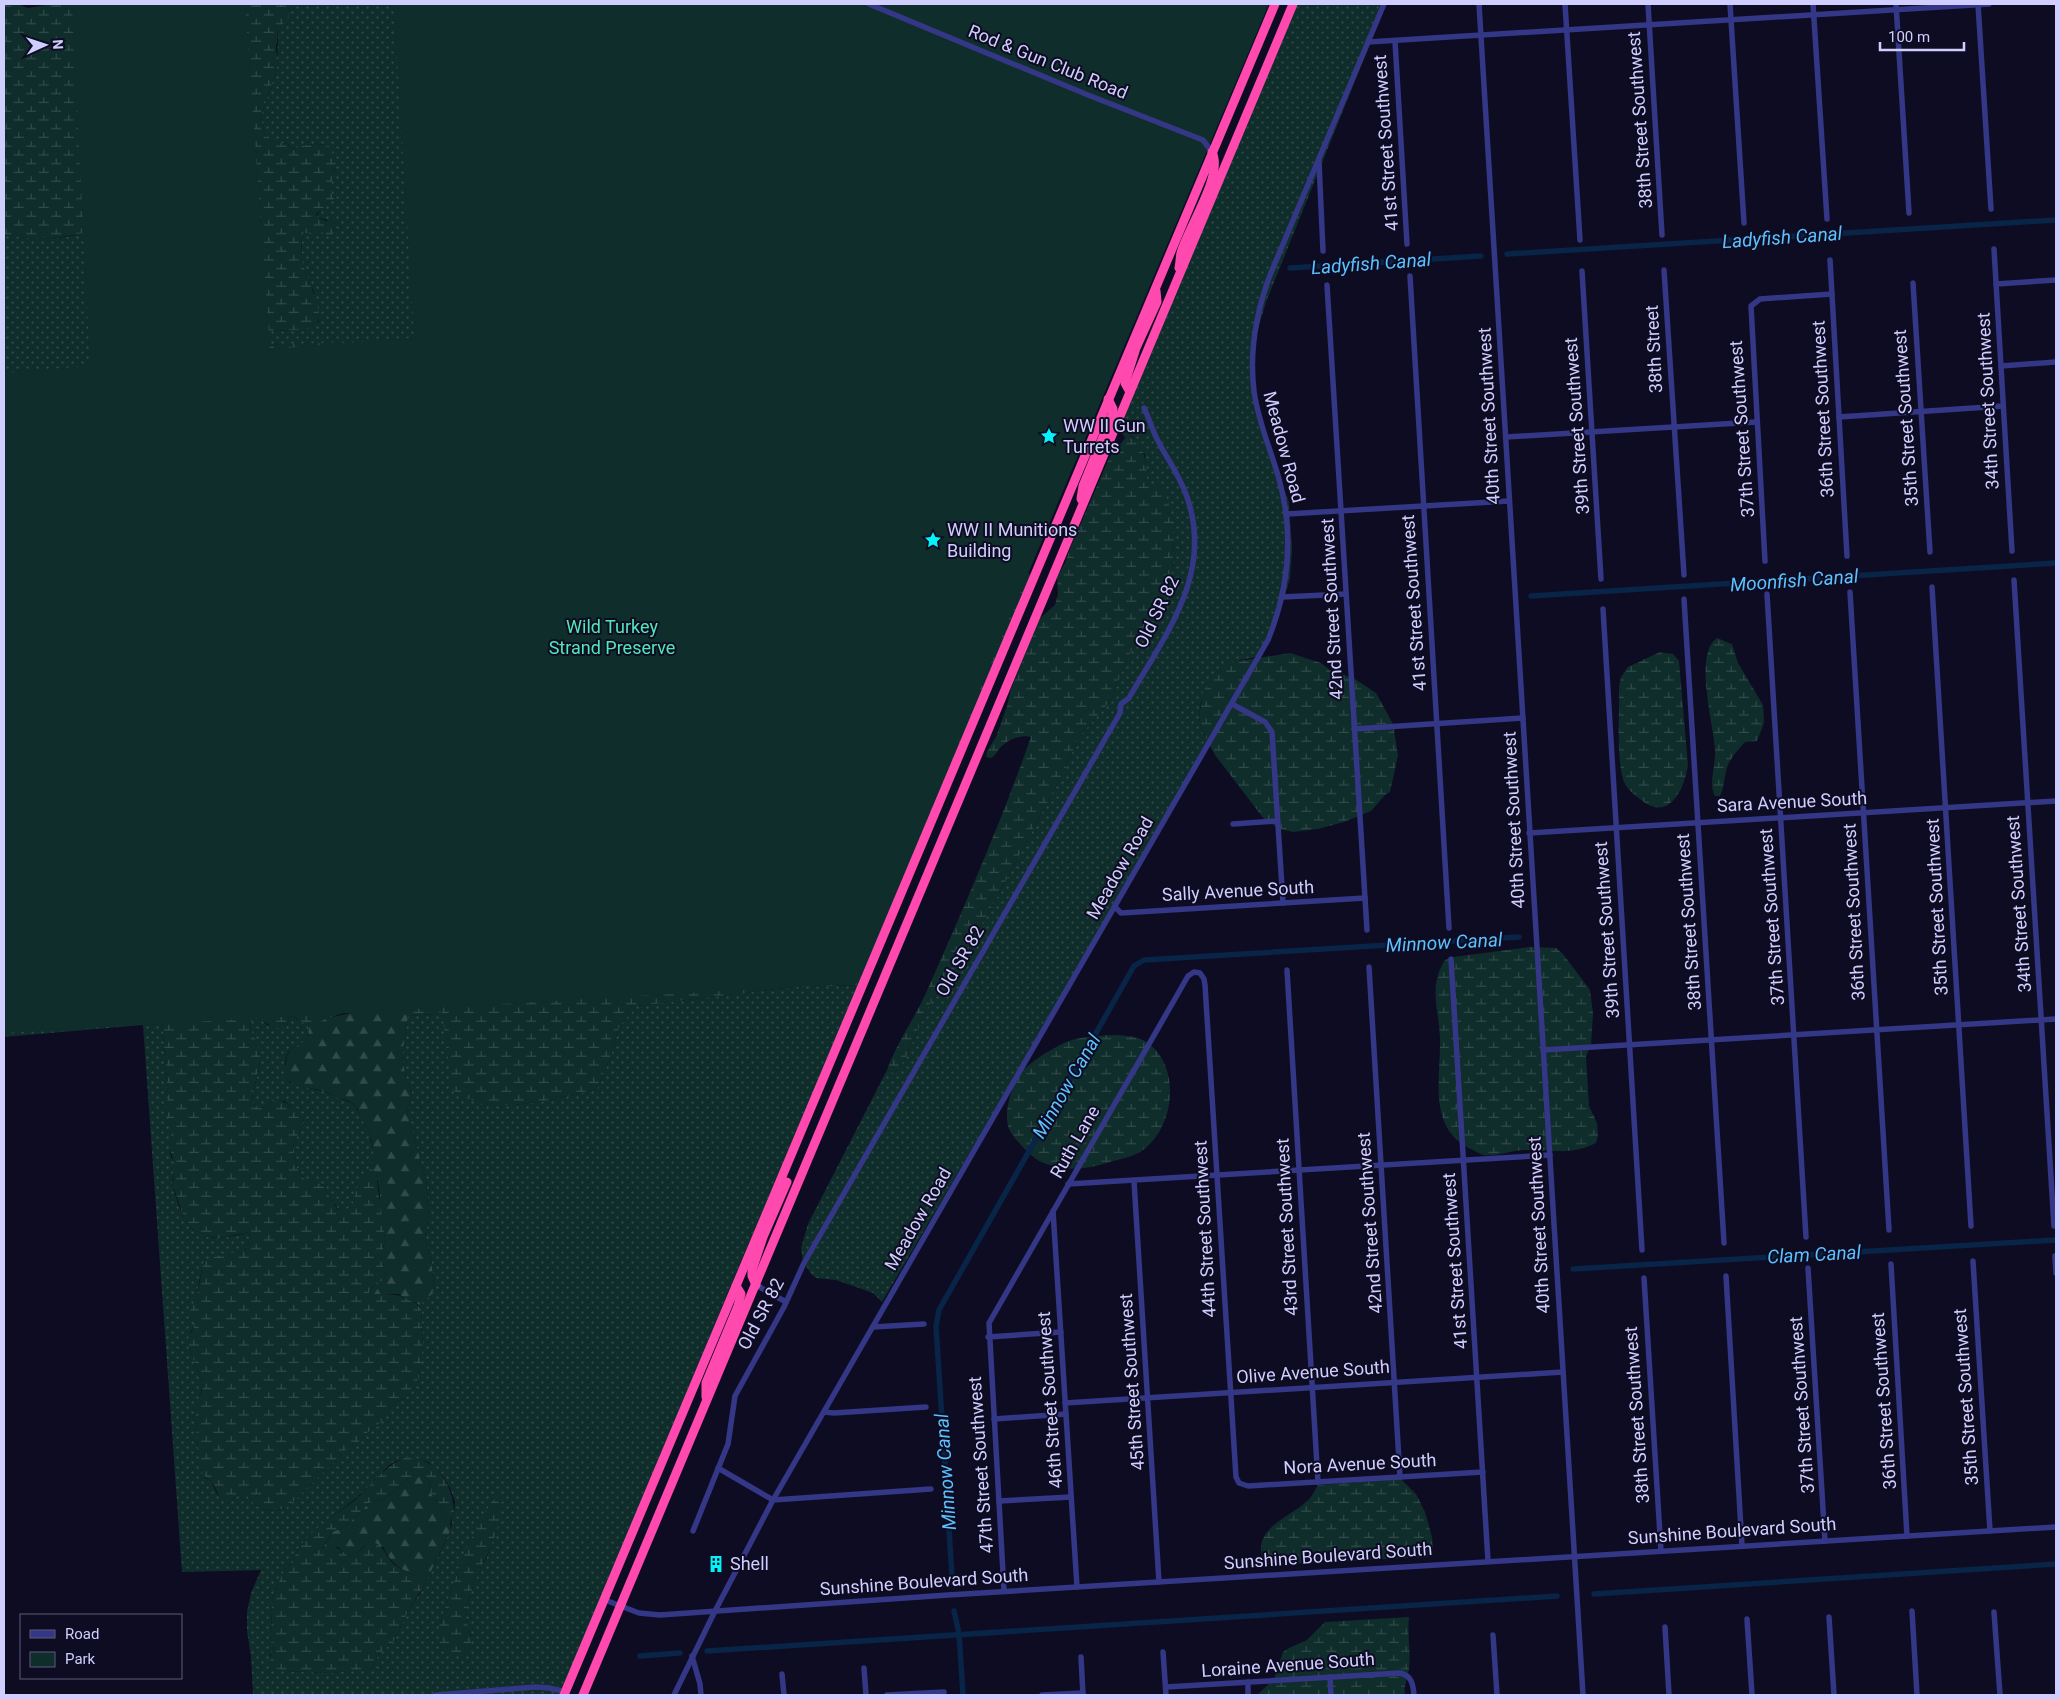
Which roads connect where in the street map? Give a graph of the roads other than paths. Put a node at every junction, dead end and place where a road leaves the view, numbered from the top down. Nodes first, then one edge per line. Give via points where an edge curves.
1 (869, 4) edge
2 (1275, 4) edge
3 (1293, 4) edge
4 (1384, 4) edge
5 (1479, 4) edge
6 (1565, 4) edge
7 (1648, 4) edge
8 (1730, 4) edge
9 (1813, 4) edge
10 (1978, 4) edge
11 (1989, 4) edge
12 (1896, 7) edge
13 (1814, 14) junction
14 (1731, 20) junction
15 (1649, 24) junction
16 (1567, 30) junction
17 (1481, 35) junction
18 (1395, 40) junction
19 (1368, 42) junction
20 (1212, 152) junction
21 (1318, 159) junction
22 (1991, 209) dead end
23 (1909, 213) dead end
24 (1827, 219) dead end
25 (1744, 223) dead end
26 (1662, 234) dead end
27 (1580, 240) dead end
28 (1407, 244) dead end
29 (1994, 249) dead end
30 (1323, 251) dead end
31 (1830, 260) dead end
32 (1664, 270) dead end
33 (1582, 271) dead end
34 (1410, 276) dead end
35 (1178, 279) junction
36 (2056, 280) edge
37 (1914, 283) dead end
38 (1996, 284) junction
39 (1327, 285) dead end
40 (1155, 288) junction
41 (1832, 294) junction
42 (2056, 362) edge
43 (2001, 366) junction
44 (1130, 392) junction
45 (1108, 399) junction
46 (2003, 406) junction
47 (1144, 408) dead end
48 (1921, 412) junction
49 (1839, 417) junction
50 (1756, 422) junction
51 (1674, 427) junction
52 (1592, 432) junction
53 (1506, 437) junction
54 (1509, 501) junction
55 (1424, 506) junction
56 (1341, 511) junction
57 (1079, 514) junction
58 (1287, 514) junction
59 (2012, 551) dead end
60 (1930, 552) dead end
61 (1847, 556) dead end
62 (1765, 561) dead end
63 (1684, 574) dead end
64 (1602, 579) dead end
65 (2014, 580) dead end
66 (1932, 587) dead end
67 (1850, 592) dead end
68 (1346, 594) junction
69 (1767, 594) dead end
70 (1282, 597) junction
71 (1684, 599) dead end
72 (1603, 609) dead end
73 (1232, 704) junction
74 (1523, 718) junction
75 (1437, 724) junction
76 (1354, 728) junction
77 (2056, 801) edge
78 (2028, 803) junction
79 (1946, 808) junction
80 (1863, 813) junction
81 (1780, 818) junction
82 (1277, 821) junction
83 (1698, 822) junction
84 (1233, 824) dead end
85 (1616, 828) junction
86 (1530, 833) junction
87 (1364, 898) junction
88 (1283, 903) junction
89 (1115, 907) junction
90 (1449, 928) dead end
91 (1367, 930) dead end
92 (1451, 959) dead end
93 (1369, 967) dead end
94 (1287, 970) dead end
95 (1200, 973) joint
96 (2056, 1019) edge
97 (2041, 1020) junction
98 (1959, 1025) junction
99 (1876, 1030) junction
100 (1794, 1035) junction
101 (1712, 1040) junction
102 (1629, 1045) junction
103 (1543, 1050) junction
104 (795, 1148) junction
105 (1550, 1155) junction
106 (1463, 1160) junction
107 (1381, 1165) junction
108 (1299, 1170) junction
109 (1217, 1175) junction
110 (1134, 1181) junction
111 (1068, 1184) junction
112 (1053, 1210) junction
113 (1971, 1226) dead end
114 (2054, 1226) dead end
115 (1889, 1230) dead end
116 (1806, 1237) dead end
117 (1724, 1243) dead end
118 (1642, 1250) dead end
119 (2055, 1256) edge
120 (1973, 1260) dead end
121 (1891, 1264) dead end
122 (1808, 1268) dead end
123 (2056, 1273) edge
124 (1726, 1276) dead end
125 (1644, 1278) dead end
126 (756, 1285) junction
127 (736, 1286) junction
128 (786, 1302) junction
129 (924, 1324) dead end
130 (873, 1327) junction
131 (1061, 1332) junction
132 (988, 1337) junction
133 (1563, 1372) junction
134 (1477, 1377) junction
135 (1395, 1382) junction
136 (1312, 1387) junction
137 (1230, 1392) junction
138 (1148, 1397) junction
139 (706, 1402) junction
140 (1065, 1403) junction
141 (926, 1407) dead end
142 (824, 1412) junction
143 (1066, 1414) junction
144 (994, 1419) junction
145 (718, 1468) junction
146 (1483, 1472) junction
147 (1400, 1477) junction
148 (1318, 1482) junction
149 (1239, 1483) joint
150 (931, 1489) dead end
151 (1071, 1497) junction
152 (773, 1500) junction
153 (998, 1501) junction
154 (2056, 1527) edge
155 (693, 1531) dead end
156 (1990, 1531) junction
157 (1907, 1536) junction
158 (1825, 1541) junction
159 (1742, 1546) junction
160 (1661, 1551) junction
161 (1574, 1556) junction
162 (1488, 1562) junction
163 (1158, 1582) junction
164 (1077, 1587) junction
165 (1004, 1591) junction
166 (605, 1600) junction
167 (621, 1606) junction
168 (715, 1611) junction
169 (1912, 1612) dead end
170 (1994, 1612) dead end
171 (1830, 1618) dead end
172 (1747, 1619) dead end
173 (1665, 1627) dead end
174 (1493, 1635) dead end
175 (1163, 1652) dead end
176 (692, 1656) junction
177 (1081, 1657) dead end
178 (864, 1668) dead end
179 (782, 1674) dead end
180 (1330, 1677) junction
181 (1248, 1682) junction
182 (1166, 1688) junction
183 (944, 1692) dead end
184 (565, 1693) edge
185 (1083, 1694) edge
186 (436, 1695) edge
187 (583, 1695) edge
188 (674, 1695) edge
189 (701, 1695) edge
190 (784, 1695) edge
191 (866, 1695) edge
192 (887, 1695) edge
193 (1042, 1695) edge
194 (1166, 1695) edge
195 (1248, 1695) edge
196 (1331, 1695) edge
197 (1414, 1695) edge
198 (1497, 1695) edge
199 (1583, 1695) edge
200 (1669, 1695) edge
201 (1752, 1695) edge
202 (1834, 1695) edge
203 (1917, 1695) edge
204 (2000, 1695) edge

1 - 20 street, Rod & Gun Club Road via 1203,140
2 - 20 highway
3 - 35 highway
4 - 19 street, Meadow Road
5 - 17 street, 40th Street Southwest
6 - 16 street
7 - 15 street, 38th Street Southwest
8 - 14 street
9 - 13 street
10 - 11 street
10 - 12 street
10 - 22 street
12 - 13 street
12 - 23 street
13 - 14 street
13 - 24 street
14 - 15 street
14 - 25 street
15 - 16 street
15 - 26 street, 38th Street Southwest
16 - 17 street
16 - 27 street
17 - 18 street
17 - 53 street, 40th Street Southwest
18 - 19 street
18 - 28 street, 41st Street Southwest
19 - 21 street, Meadow Road
20 - 35 highway via 1216,166 1181,253
20 - 40 highway
21 - 30 street
21 - 58 street, Meadow Road via 1263,294 1253,341 1252,375 1256,405
29 - 38 street, 34th Street Southwest
31 - 41 street, 36th Street Southwest
32 - 51 street, 38th Street
33 - 52 street, 39th Street Southwest
34 - 55 street, 41st Street Southwest
35 - 44 highway
36 - 38 street
37 - 48 street, 35th Street Southwest
38 - 43 street, 34th Street Southwest
39 - 56 street, 42nd Street Southwest
40 - 44 highway via 1157,302 1126,377 1125,383
40 - 45 highway
41 - 49 street, 36th Street Southwest
41 - 50 street, 37th Street Southwest via 1754,301 1750,312
42 - 43 street
43 - 46 street, 34th Street Southwest
44 - 57 highway
45 - 57 highway via 1112,415 1083,486
45 - 104 highway
46 - 48 street
46 - 59 street, 34th Street Southwest
47 - 128 street, Old SR 82 via 1156,438 1181,481 1192,512 1194,558 1186,593 1174,620 1129,698 1121,704 1120,713 804,1264
48 - 49 street
48 - 60 street, 35th Street Southwest
49 - 61 street, 36th Street Southwest
50 - 51 street
50 - 62 street, 37th Street Southwest
51 - 52 street
51 - 63 street
52 - 53 street
52 - 64 street, 39th Street Southwest
53 - 54 street, 40th Street Southwest
54 - 55 street
54 - 74 street, 40th Street Southwest
55 - 56 street
55 - 75 street, 41st Street Southwest
56 - 58 street
56 - 68 street, 42nd Street Southwest
57 - 126 highway
58 - 70 street, Meadow Road via 1288,553
65 - 78 street, 34th Street Southwest
66 - 79 street, 35th Street Southwest
67 - 80 street, 36th Street Southwest
68 - 70 street
68 - 76 street, 42nd Street Southwest
69 - 81 street, 37th Street Southwest
70 - 73 street, Meadow Road via 1268,640
71 - 83 street, 38th Street Southwest
72 - 85 street, 39th Street Southwest
73 - 82 street via 1265,722 1272,732
73 - 89 street, Meadow Road
74 - 75 street
74 - 86 street, 40th Street Southwest
75 - 76 street
75 - 90 street, 41st Street Southwest
76 - 87 street, 42nd Street Southwest
77 - 78 street, Sara Avenue South
78 - 79 street, Sara Avenue South
78 - 97 street, 34th Street Southwest
79 - 80 street, Sara Avenue South
79 - 98 street, 35th Street Southwest
80 - 81 street, Sara Avenue South
80 - 99 street, 36th Street Southwest
81 - 83 street, Sara Avenue South
81 - 100 street, 37th Street Southwest
82 - 84 street
82 - 88 street
83 - 85 street, Sara Avenue South
83 - 101 street, 38th Street Southwest
85 - 86 street, Sara Avenue South
85 - 102 street, 39th Street Southwest
86 - 103 street, 40th Street Southwest
87 - 88 street, Sally Avenue South
87 - 91 street, 42nd Street Southwest
88 - 89 street, Sally Avenue South via 1121,912
89 - 130 street, Meadow Road
92 - 106 street, 41st Street Southwest
93 - 107 street, 42nd Street Southwest
94 - 108 street, 43rd Street Southwest
95 - 109 street, 44th Street Southwest via 1205,985
95 - 111 street, Ruth Lane via 1188,976
96 - 97 street
97 - 98 street
97 - 114 street, 34th Street Southwest
98 - 99 street
98 - 113 street, 35th Street Southwest
99 - 100 street
99 - 115 street, 36th Street Southwest
100 - 101 street
100 - 116 street, 37th Street Southwest
101 - 102 street
101 - 117 street, 38th Street Southwest
102 - 103 street
102 - 118 street, 39th Street Southwest
103 - 105 street, 40th Street Southwest
104 - 126 highway via 795,1163 752,1270
104 - 127 highway
105 - 106 street
105 - 133 street, 40th Street Southwest
106 - 107 street
106 - 134 street, 41st Street Southwest
107 - 108 street
107 - 135 street, 42nd Street Southwest
108 - 109 street
108 - 136 street, 43rd Street Southwest
109 - 110 street
109 - 137 street, 44th Street Southwest
110 - 111 street
110 - 138 street, 45th Street Southwest
111 - 112 street, Ruth Lane
112 - 131 street, 46th Street Southwest
112 - 132 street, Ruth Lane via 995,1311 989,1323
119 - 123 street
120 - 156 street, 35th Street Southwest
121 - 157 street, 36th Street Southwest
122 - 158 street, 37th Street Southwest
124 - 159 street
125 - 160 street, 38th Street Southwest
126 - 128 street
126 - 139 highway
127 - 139 highway via 740,1294 738,1306 706,1383
127 - 166 highway
128 - 145 street, Old SR 82 via 735,1396 728,1444
129 - 130 street
130 - 142 street, Meadow Road
131 - 132 street
131 - 140 street, 46th Street Southwest
132 - 144 street, 47th Street Southwest
133 - 134 street, Olive Avenue South
133 - 161 street, 40th Street Southwest
134 - 135 street, Olive Avenue South
134 - 146 street, 41st Street Southwest
135 - 136 street, Olive Avenue South
135 - 147 street, 42nd Street Southwest
136 - 137 street, Olive Avenue South
136 - 148 street, 43rd Street Southwest
137 - 138 street, Olive Avenue South
137 - 149 street, 44th Street Southwest
138 - 140 street, Olive Avenue South
138 - 163 street, 45th Street Southwest
139 - 167 highway
140 - 143 street, 46th Street Southwest
141 - 142 street
142 - 152 street, Meadow Road
143 - 144 street
143 - 151 street, 46th Street Southwest
144 - 153 street, 47th Street Southwest
145 - 152 street
145 - 155 street, Old SR 82
146 - 147 street, Nora Avenue South
146 - 162 street, 41st Street Southwest
147 - 148 street, Nora Avenue South
148 - 149 street, Nora Avenue South via 1248,1486
150 - 152 street
151 - 153 street
151 - 164 street, 46th Street Southwest
152 - 168 street, Meadow Road
153 - 165 street, 47th Street Southwest
154 - 156 street, Sunshine Boulevard South
156 - 157 street, Sunshine Boulevard South
157 - 158 street, Sunshine Boulevard South
158 - 159 street, Sunshine Boulevard South
159 - 160 street, Sunshine Boulevard South
160 - 161 street, Sunshine Boulevard South
161 - 162 street, Sunshine Boulevard South
161 - 199 street, 40th Street Southwest
162 - 163 street, Sunshine Boulevard South
163 - 164 street, Sunshine Boulevard South
164 - 165 street, Sunshine Boulevard South
165 - 168 street, Sunshine Boulevard South
166 - 167 street, Sunshine Boulevard South
166 - 184 highway
167 - 168 street, Sunshine Boulevard South via 653,1615
167 - 187 highway
168 - 176 street, Meadow Road
169 - 203 street
170 - 204 street
171 - 202 street
172 - 201 street
173 - 200 street
174 - 198 street
175 - 182 street
176 - 188 street, Meadow Road
176 - 189 street
177 - 185 street
178 - 191 street
179 - 190 street
180 - 181 street, Loraine Avenue South
180 - 196 street
180 - 197 street, Loraine Avenue South via 1400,1673 1411,1679
181 - 182 street, Loraine Avenue South
181 - 195 street
182 - 194 street
183 - 192 street
184 - 186 street via 535,1687
185 - 193 street

